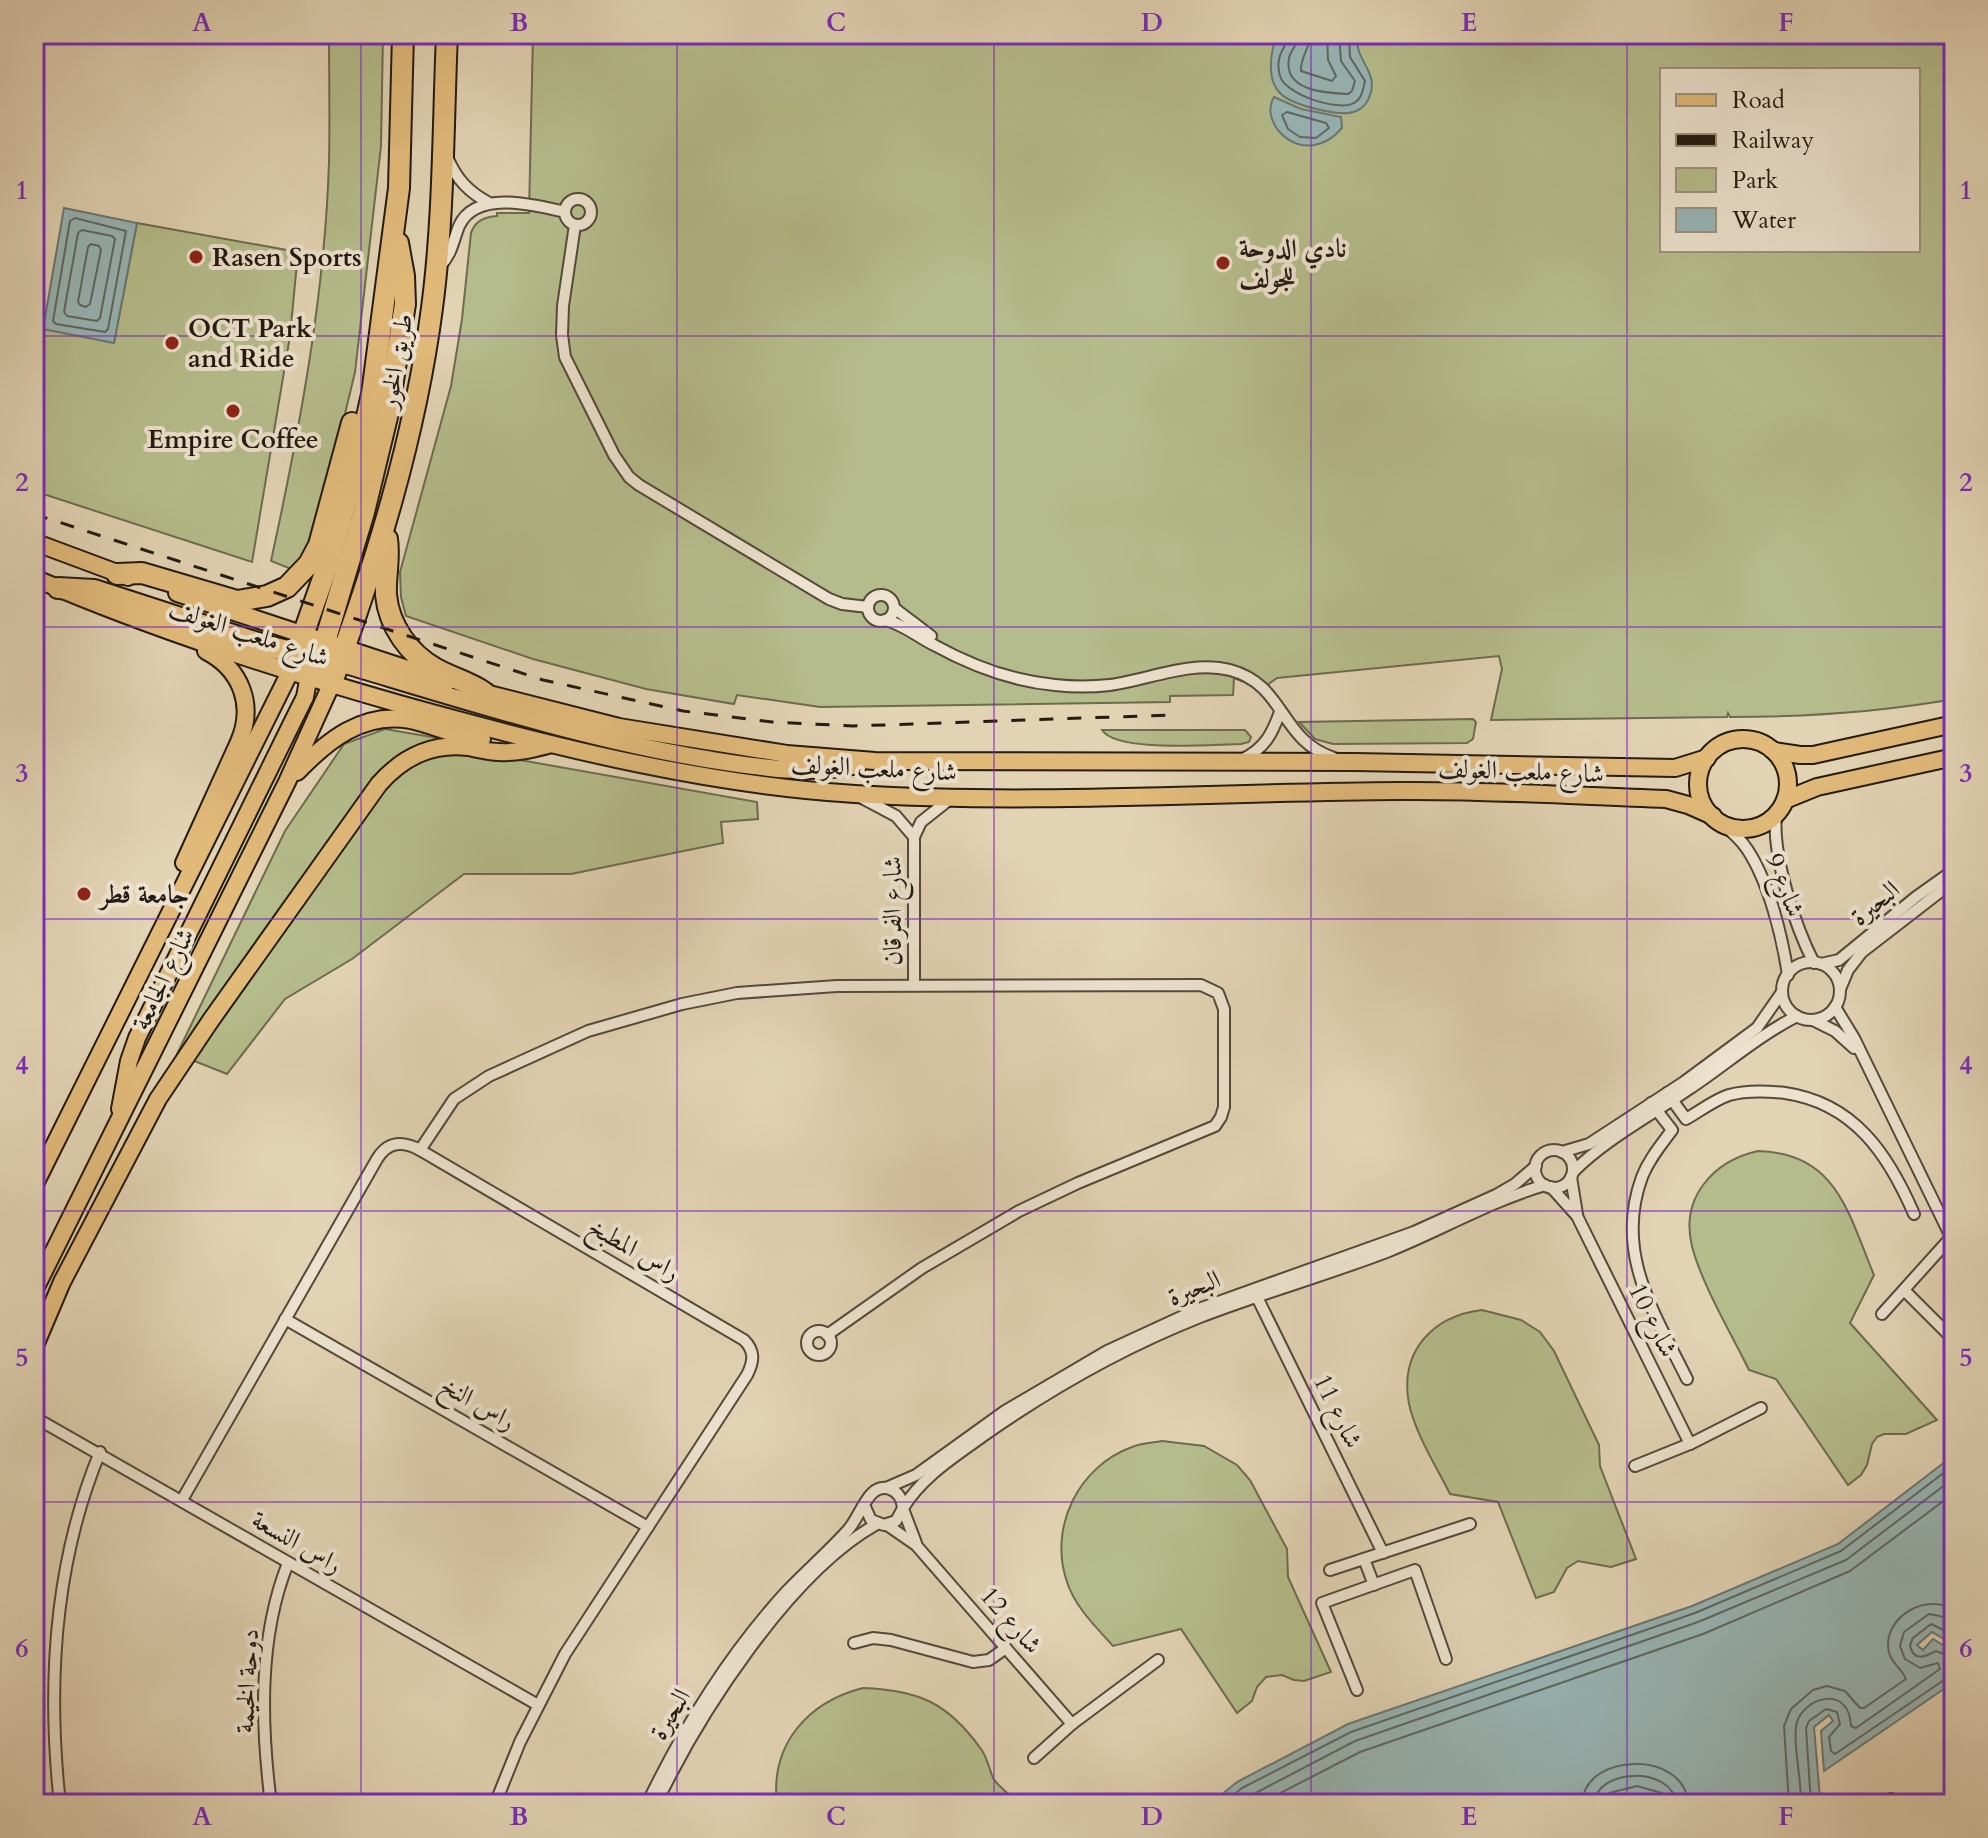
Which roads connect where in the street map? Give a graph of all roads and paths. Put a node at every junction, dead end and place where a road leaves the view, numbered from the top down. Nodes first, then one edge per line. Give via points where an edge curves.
1 (403, 34) edge
2 (447, 34) edge
3 (444, 151) junction
4 (489, 203) junction
5 (565, 212) junction
6 (575, 225) junction
7 (393, 233) junction
8 (436, 270) junction
9 (372, 394) junction
10 (384, 527) junction
11 (34, 542) edge
12 (117, 574) junction
13 (34, 578) edge
14 (58, 588) junction
15 (868, 607) junction
16 (894, 608) junction
17 (885, 620) junction
18 (147, 625) junction
19 (947, 650) junction
20 (315, 657) junction
21 (331, 685) junction
22 (485, 693) junction
23 (1280, 712) junction
24 (1954, 724) edge
25 (511, 734) junction
26 (552, 744) junction
27 (1774, 751) junction
28 (1954, 757) edge
29 (1707, 758) junction
30 (875, 761) junction
31 (1355, 762) junction
32 (1235, 763) junction
33 (287, 782) junction
34 (854, 794) junction
35 (952, 798) junction
36 (1785, 800) junction
37 (1776, 815) junction
38 (1716, 819) junction
39 (914, 837) junction
40 (1954, 870) edge
41 (1954, 881) edge
42 (184, 885) junction
43 (1877, 934) junction
44 (1801, 938) junction
45 (1783, 945) junction
46 (1818, 964) junction
47 (1788, 975) junction
48 (914, 985) junction
49 (1840, 989) junction
50 (1782, 992) junction
51 (1835, 1007) junction
52 (1797, 1016) junction
53 (1813, 1020) junction
54 (1861, 1056) junction
55 (1670, 1096) junction
56 (1654, 1107) junction
57 (1686, 1119) junction
58 (119, 1123) junction
59 (1672, 1130) junction
60 (420, 1150) junction
61 (1562, 1152) junction
62 (1536, 1166) junction
63 (1572, 1174) junction
64 (34, 1186) edge
65 (1548, 1186) junction
66 (1914, 1214) dead end
67 (1577, 1216) junction
68 (1953, 1236) edge
69 (1904, 1290) junction
70 (34, 1291) edge
71 (1254, 1292) junction
72 (1882, 1314) dead end
73 (285, 1319) junction
74 (1948, 1334) dead end
75 (827, 1335) dead end
76 (34, 1348) edge
77 (1687, 1379) dead end
78 (1761, 1408) dead end
79 (34, 1417) edge
80 (982, 1432) junction
81 (1690, 1444) junction
82 (100, 1452) junction
83 (1635, 1466) dead end
84 (886, 1488) junction
85 (182, 1500) junction
86 (865, 1507) junction
87 (903, 1508) junction
88 (882, 1524) junction
89 (1470, 1524) dead end
90 (648, 1527) junction
91 (916, 1545) junction
92 (1383, 1553) junction
93 (1364, 1559) junction
94 (288, 1563) junction
95 (1330, 1570) dead end
96 (1374, 1585) junction
97 (854, 1643) dead end
98 (748, 1646) junction
99 (1006, 1648) junction
100 (1446, 1659) dead end
101 (1158, 1660) dead end
102 (1357, 1690) dead end
103 (538, 1705) junction
104 (1072, 1724) junction
105 (1034, 1758) dead end
106 (60, 1804) edge
107 (271, 1804) edge
108 (495, 1804) edge
109 (647, 1804) edge
110 (656, 1804) edge
111 (1885, 1804) edge
112 (1898, 1804) edge

1 - 7 highway, طريق الخور via 401,155
2 - 3 highway, طريق الخور
3 - 4 street via 460,181
3 - 8 highway, طريق الخور
4 - 5 street
4 - 8 street via 464,218 451,252
5 - 6 street
5 - 6 street via 576,199 589,206 588,220
6 - 15 street via 562,346 622,468 646,490 829,599
7 - 9 highway, طريق الخور
7 - 20 highway via 405,290 396,370 370,491
8 - 10 highway, طريق الخور via 415,410
9 - 12 highway via 353,417 315,555 287,587 237,601 142,573
9 - 20 highway, طريق الخور
10 - 20 highway, طريق الخور
10 - 22 highway via 386,598 400,636 424,662
11 - 12 main road, شارع ملعب الغولف
12 - 20 main road, شارع ملعب الغولف
13 - 14 main road, شارع ملعب الغولف
14 - 18 main road, شارع ملعب الغولف
14 - 20 highway via 94,590
15 - 16 street via 880,595
15 - 17 street via 873,618
16 - 17 street
16 - 19 street
17 - 19 street
18 - 20 main road, شارع ملعب الغولف
18 - 42 main road via 220,659 246,701 243,732 186,858
19 - 23 street via 990,670 1057,685 1108,685 1216,668 1265,687
20 - 21 highway, طريق الخور
20 - 22 main road, شارع ملعب الغولف
20 - 30 main road via 509,715 684,755 793,771
20 - 42 main road, شارع الجامعة
20 - 58 main road via 305,697 137,1038
21 - 25 main road, شارع ملعب الغولف
21 - 33 main road, شارع الجامعة
22 - 30 main road, شارع ملعب الغولف via 702,742
23 - 31 street via 1316,750
23 - 32 street via 1265,743
24 - 27 main road via 1813,755
25 - 26 main road, شارع ملعب الغولف
25 - 33 main road via 474,738 410,721 379,720 344,731
26 - 34 main road, شارع ملعب الغولف via 692,774
26 - 76 main road via 518,752 434,748 401,762 379,784 158,1099 62,1282
27 - 29 main road via 1739,739 1724,743
27 - 36 main road via 1787,774
28 - 36 main road via 1817,787
29 - 31 main road, شارع ملعب الغولف via 1675,768
29 - 38 main road via 1699,788
30 - 32 main road, شارع ملعب الغولف
31 - 32 main road, شارع ملعب الغولف
33 - 58 main road, شارع الجامعة
34 - 35 main road, شارع ملعب الغولف
34 - 39 street, شارع الفرقان via 896,816
35 - 38 main road, شارع ملعب الغولف via 1403,791 1666,799
35 - 39 street, شارع الفرقان via 926,817
36 - 37 main road
37 - 38 main road via 1749,828
37 - 44 street, شارع 9 via 1777,856
38 - 45 street, شارع 9 via 1747,847
39 - 48 street, شارع الفرقان
40 - 43 street, البحيرة
41 - 43 street, البحيرة
42 - 64 main road, شارع الجامعة
43 - 46 street, البحيرة via 1839,960
43 - 49 street, البحيرة via 1853,962
44 - 45 street
44 - 46 street, شارع 9
45 - 47 street, شارع 9
46 - 47 street via 1799,965
46 - 49 street via 1834,974
47 - 50 street
48 - 60 street via 737,993 612,1023 472,1086 444,1111
48 - 75 street via 1205,986 1218,993 1223,1005 1223,1112 1208,1129 1019,1211 922,1268
49 - 51 street
50 - 52 street
50 - 55 street via 1757,1028
51 - 53 street
51 - 54 street
52 - 53 street
52 - 55 street
53 - 54 street via 1842,1036
54 - 68 street
55 - 56 street
55 - 57 street
56 - 59 street
56 - 61 street via 1589,1144
56 - 63 street
57 - 59 street
57 - 66 street via 1728,1095 1749,1091 1826,1103 1882,1152
58 - 70 main road, شارع الجامعة
59 - 77 street via 1643,1176 1631,1229 1640,1281
60 - 73 street via 402,1143 381,1152
60 - 90 street, راس المطبخ via 738,1335 752,1350 747,1375
61 - 62 street via 1546,1152
61 - 63 street via 1571,1160
62 - 65 street via 1537,1177
62 - 71 street, البحيرة via 1496,1195 1414,1232
63 - 65 street via 1564,1185
63 - 67 street, شارع 10
65 - 67 street, شارع 10
65 - 71 street, البحيرة via 1512,1195 1375,1256
67 - 81 street, شارع 10
68 - 69 street
69 - 72 street
69 - 74 street
71 - 80 street, البحيرة via 1059,1377
71 - 92 street, شارع 11
73 - 85 street
73 - 90 street, راس النخ
78 - 81 street
79 - 82 street, راس النسعة
80 - 84 street, البحيرة
80 - 87 street, البحيرة via 923,1480
81 - 83 street
82 - 85 street, راس النسعة
82 - 106 street via 79,1508 59,1614 53,1711
84 - 86 street via 871,1493
84 - 87 street via 898,1494
85 - 94 street, راس النسعة
86 - 88 street via 869,1517
86 - 98 street, البحيرة via 787,1592
87 - 88 street via 896,1521
87 - 91 street, شارع 12
88 - 91 street, شارع 12
88 - 98 street, البحيرة via 857,1536
89 - 92 street
90 - 103 street, راس المطبخ
91 - 99 street, شارع 12
92 - 93 street
93 - 95 street
93 - 96 street
94 - 103 street, راس النسعة
94 - 107 street, دوحة الخيمة via 273,1609 265,1682
96 - 100 street via 1415,1570
96 - 102 street via 1322,1603
97 - 99 street via 891,1640 973,1662 989,1660
98 - 109 street, البحيرة via 692,1718
98 - 110 street, البحيرة
99 - 104 street, شارع 12
101 - 104 street
103 - 108 street, راس المطبخ
104 - 105 street
111 - 112 street via 1891,1799

